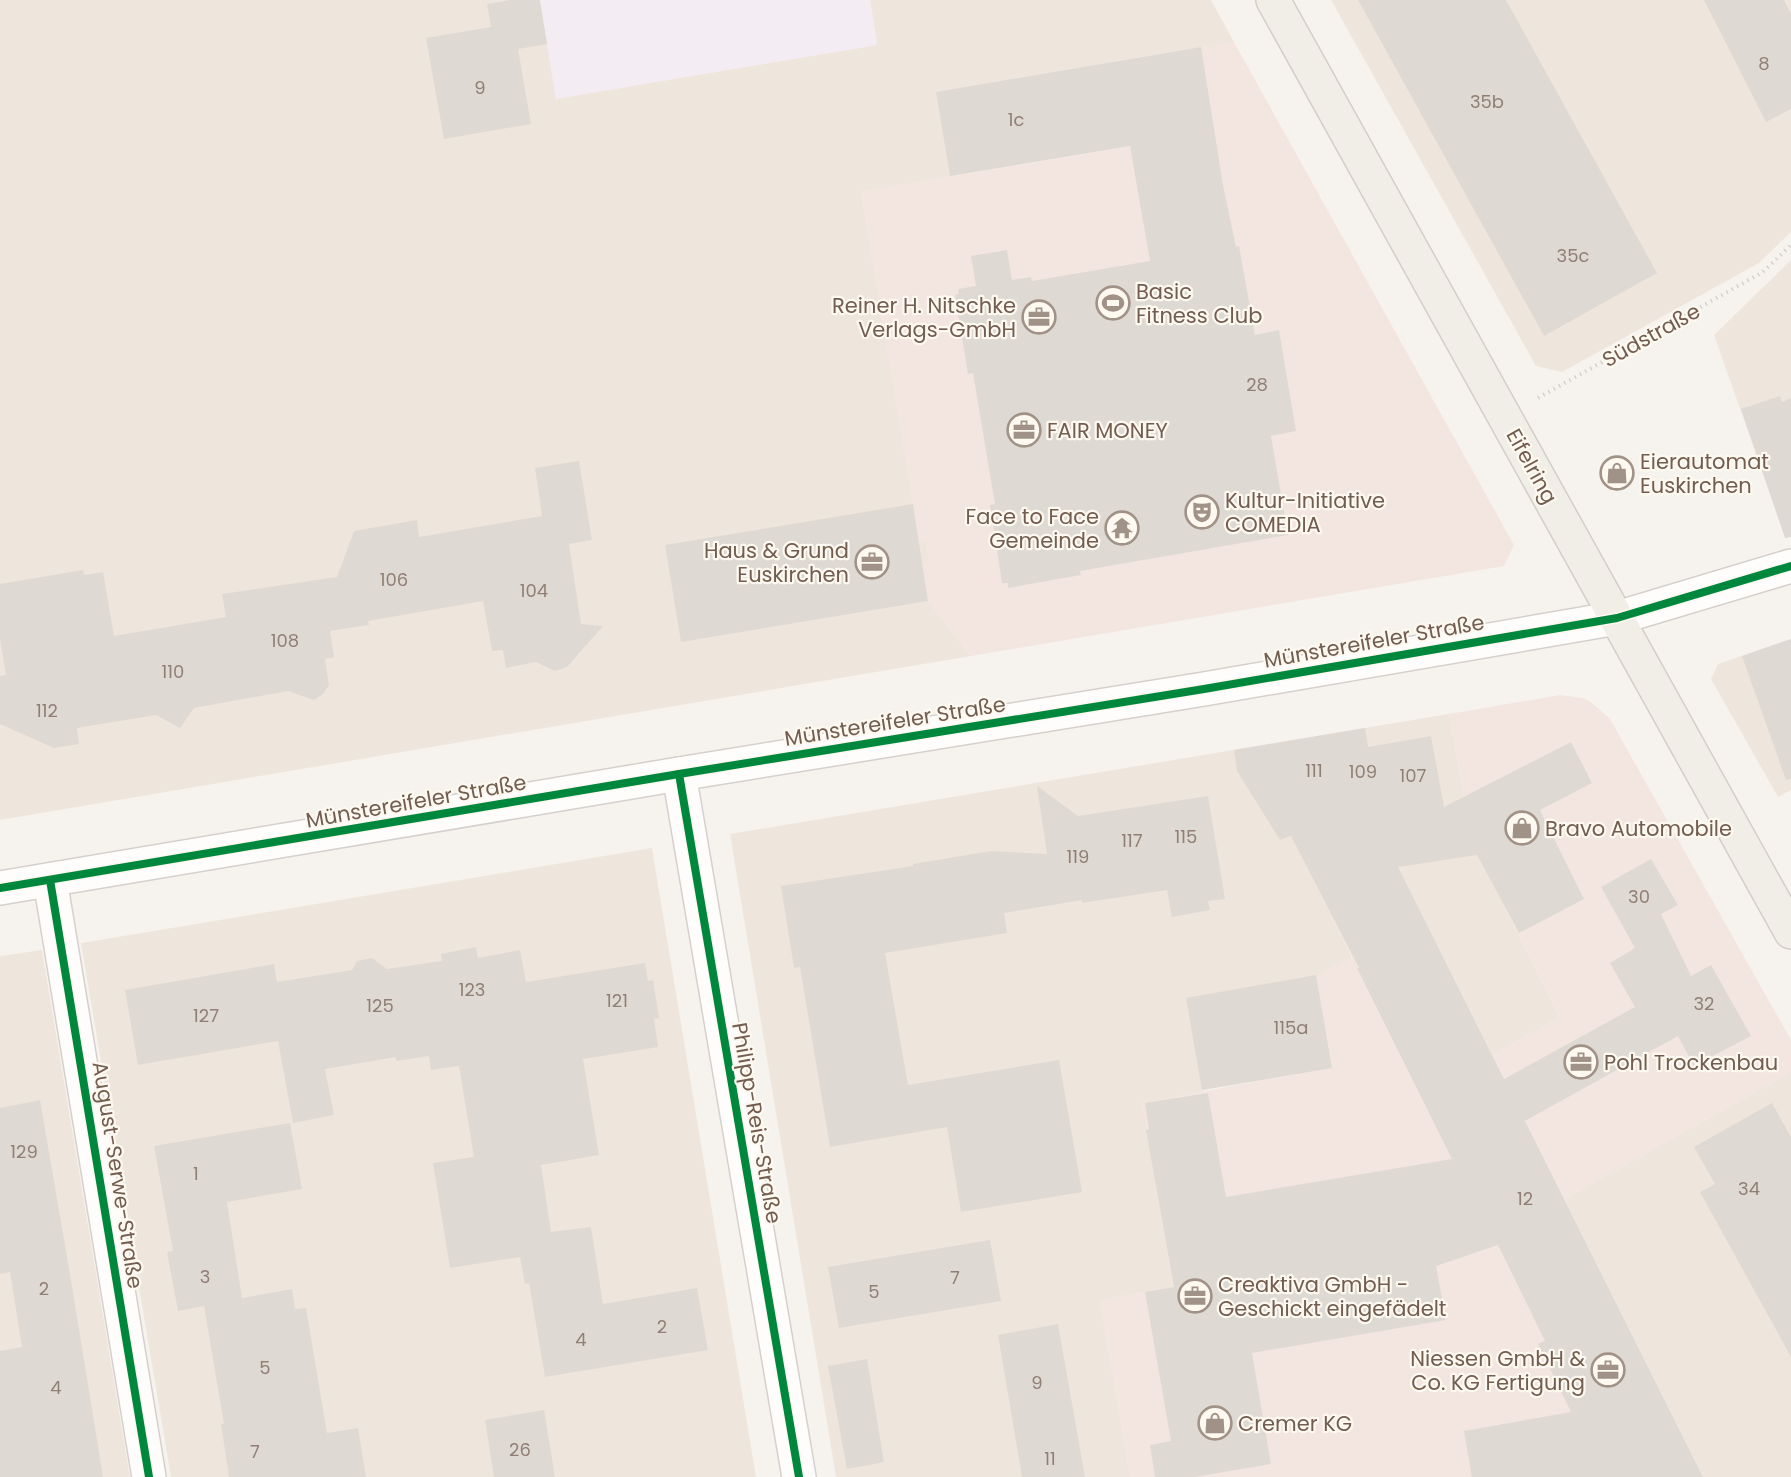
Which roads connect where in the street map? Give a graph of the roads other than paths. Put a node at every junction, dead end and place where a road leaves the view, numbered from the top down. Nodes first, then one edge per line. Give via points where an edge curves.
1 (1273, 0) edge
2 (1791, 566) edge
3 (1617, 618) junction
4 (679, 774) junction
5 (50, 880) junction
6 (0, 888) edge
7 (1791, 932) edge
8 (149, 1477) edge
9 (799, 1477) edge

1 - 3 main road, Eifelring
2 - 3 street, Münstereifeler Straße
3 - 4 street, Münstereifeler Straße
3 - 7 main road, Eifelring
4 - 5 street, Münstereifeler Straße
4 - 9 street, Philipp-Reis-Straße
5 - 6 street, Münstereifeler Straße
5 - 8 street, August-Serwe-Straße

